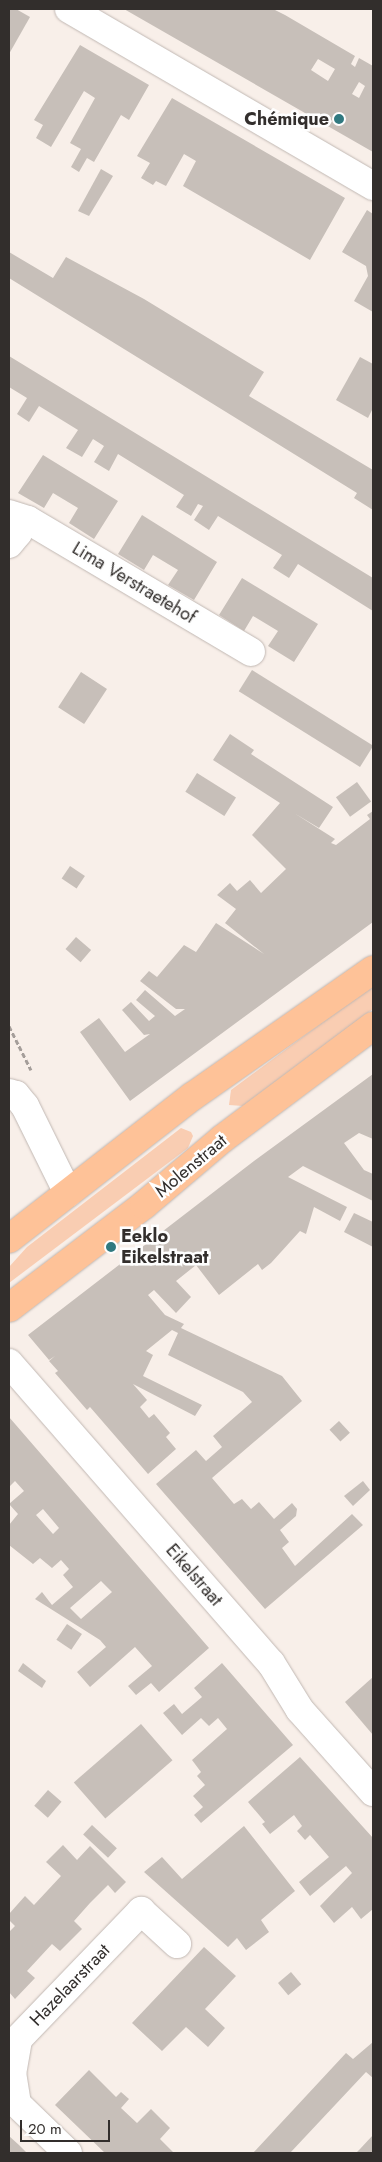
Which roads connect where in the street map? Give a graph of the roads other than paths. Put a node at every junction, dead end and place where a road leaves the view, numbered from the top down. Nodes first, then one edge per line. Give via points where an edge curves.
1 (69, 9) edge
2 (373, 186) edge
3 (13, 516) edge
4 (9, 544) edge
5 (251, 652) dead end
6 (373, 970) edge
7 (373, 1026) edge
8 (9, 1093) edge
9 (68, 1193) junction
10 (9, 1239) edge
11 (9, 1308) edge
12 (9, 1364) edge
13 (373, 1792) edge
14 (177, 1944) dead end
15 (68, 2153) edge

1 - 2 street
3 - 4 street, Lima Verstraetehof via 18,533
3 - 5 street, Lima Verstraetehof via 28,520
6 - 9 main road via 193,1096
7 - 11 main road, Molenstraat via 222,1139 144,1205
8 - 9 street via 16,1095 25,1106
9 - 10 main road
12 - 13 street, Eikelstraat via 271,1663 300,1710
14 - 15 street, Hazelaarstraat via 141,1911 18,2039 12,2074 17,2104

